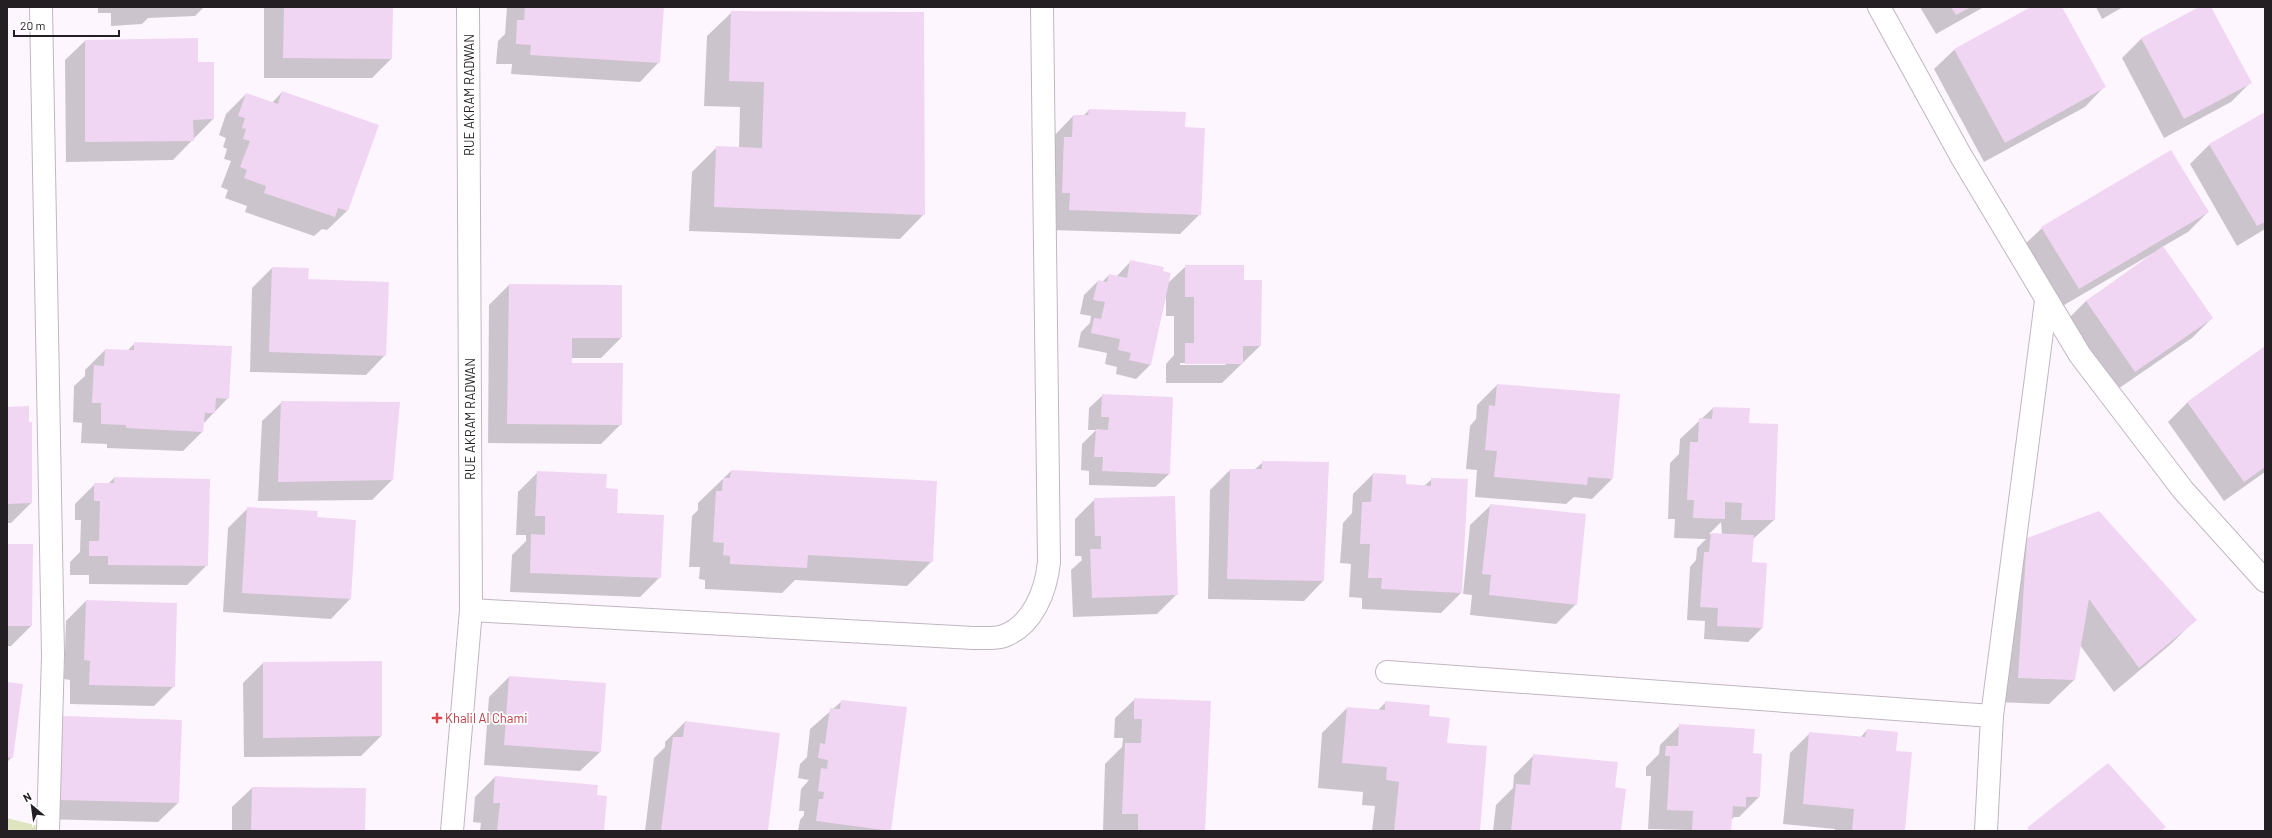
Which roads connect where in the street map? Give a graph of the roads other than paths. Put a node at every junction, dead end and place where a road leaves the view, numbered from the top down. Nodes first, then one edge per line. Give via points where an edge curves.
1 (41, 7) edge
2 (468, 7) edge
3 (1042, 7) edge
4 (1879, 7) edge
5 (2046, 301) junction
6 (2265, 581) edge
7 (471, 610) junction
8 (1387, 672) dead end
9 (1992, 716) junction
10 (48, 831) edge
11 (452, 831) edge
12 (1986, 831) edge

1 - 10 street via 53,655
2 - 7 street, RUE AKRAM RADWAN
3 - 7 street via 1049,562 1048,576 1036,607 1019,626 1003,636 973,638
4 - 5 street via 1961,156
5 - 6 street via 2080,355 2183,490
5 - 9 street
7 - 11 street, RUE AKRAM RADWAN
8 - 9 street
9 - 12 street

